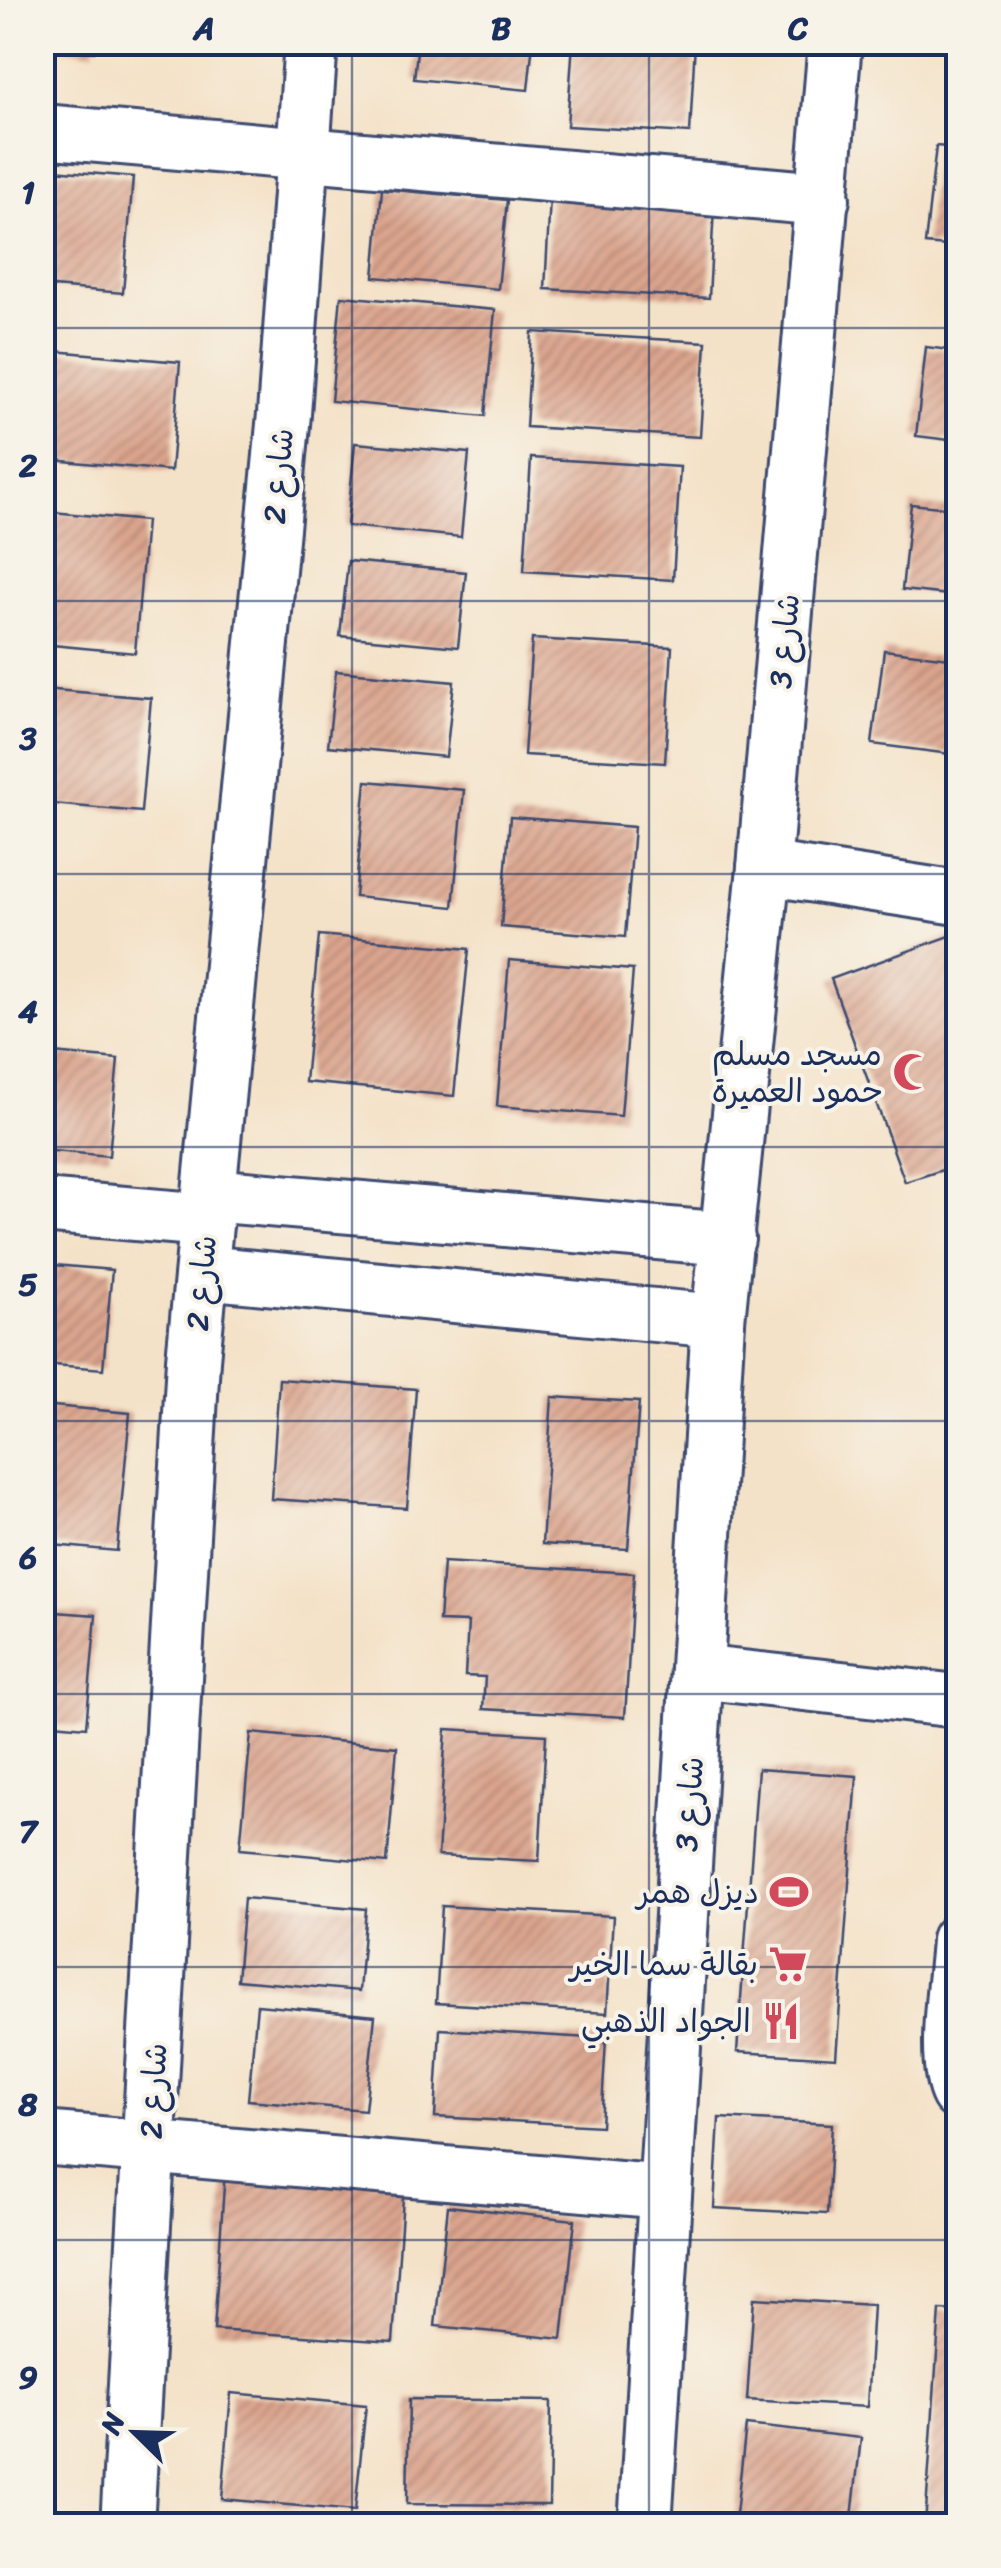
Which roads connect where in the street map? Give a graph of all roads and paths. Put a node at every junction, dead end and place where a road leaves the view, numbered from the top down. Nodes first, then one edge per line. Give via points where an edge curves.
1 (311, 42) edge
2 (834, 42) edge
3 (42, 131) edge
4 (303, 154) junction
5 (823, 199) junction
6 (764, 868) junction
7 (958, 898) edge
8 (42, 1206) edge
9 (208, 1208) junction
10 (728, 1240) junction
11 (202, 1272) junction
12 (718, 1322) junction
13 (697, 1672) junction
14 (958, 1701) edge
15 (958, 1940) edge
16 (958, 2093) edge
17 (42, 2138) edge
18 (149, 2146) junction
19 (665, 2192) junction
20 (127, 2526) edge
21 (645, 2526) edge

1 - 4 street, شارع 2
2 - 5 street, شارع 3
3 - 4 street
4 - 5 street
4 - 9 street, شارع 2
5 - 6 street, شارع 3
6 - 7 street
6 - 10 street, شارع 3
8 - 9 street
9 - 10 street
9 - 11 street, شارع 2
10 - 12 street, شارع 3
11 - 12 street
11 - 18 street, شارع 2
12 - 13 street, شارع 3
13 - 14 street
13 - 19 street, شارع 3
15 - 16 street via 950,2057
17 - 18 street
18 - 19 street
18 - 20 street, شارع 2
19 - 21 street, شارع 3

